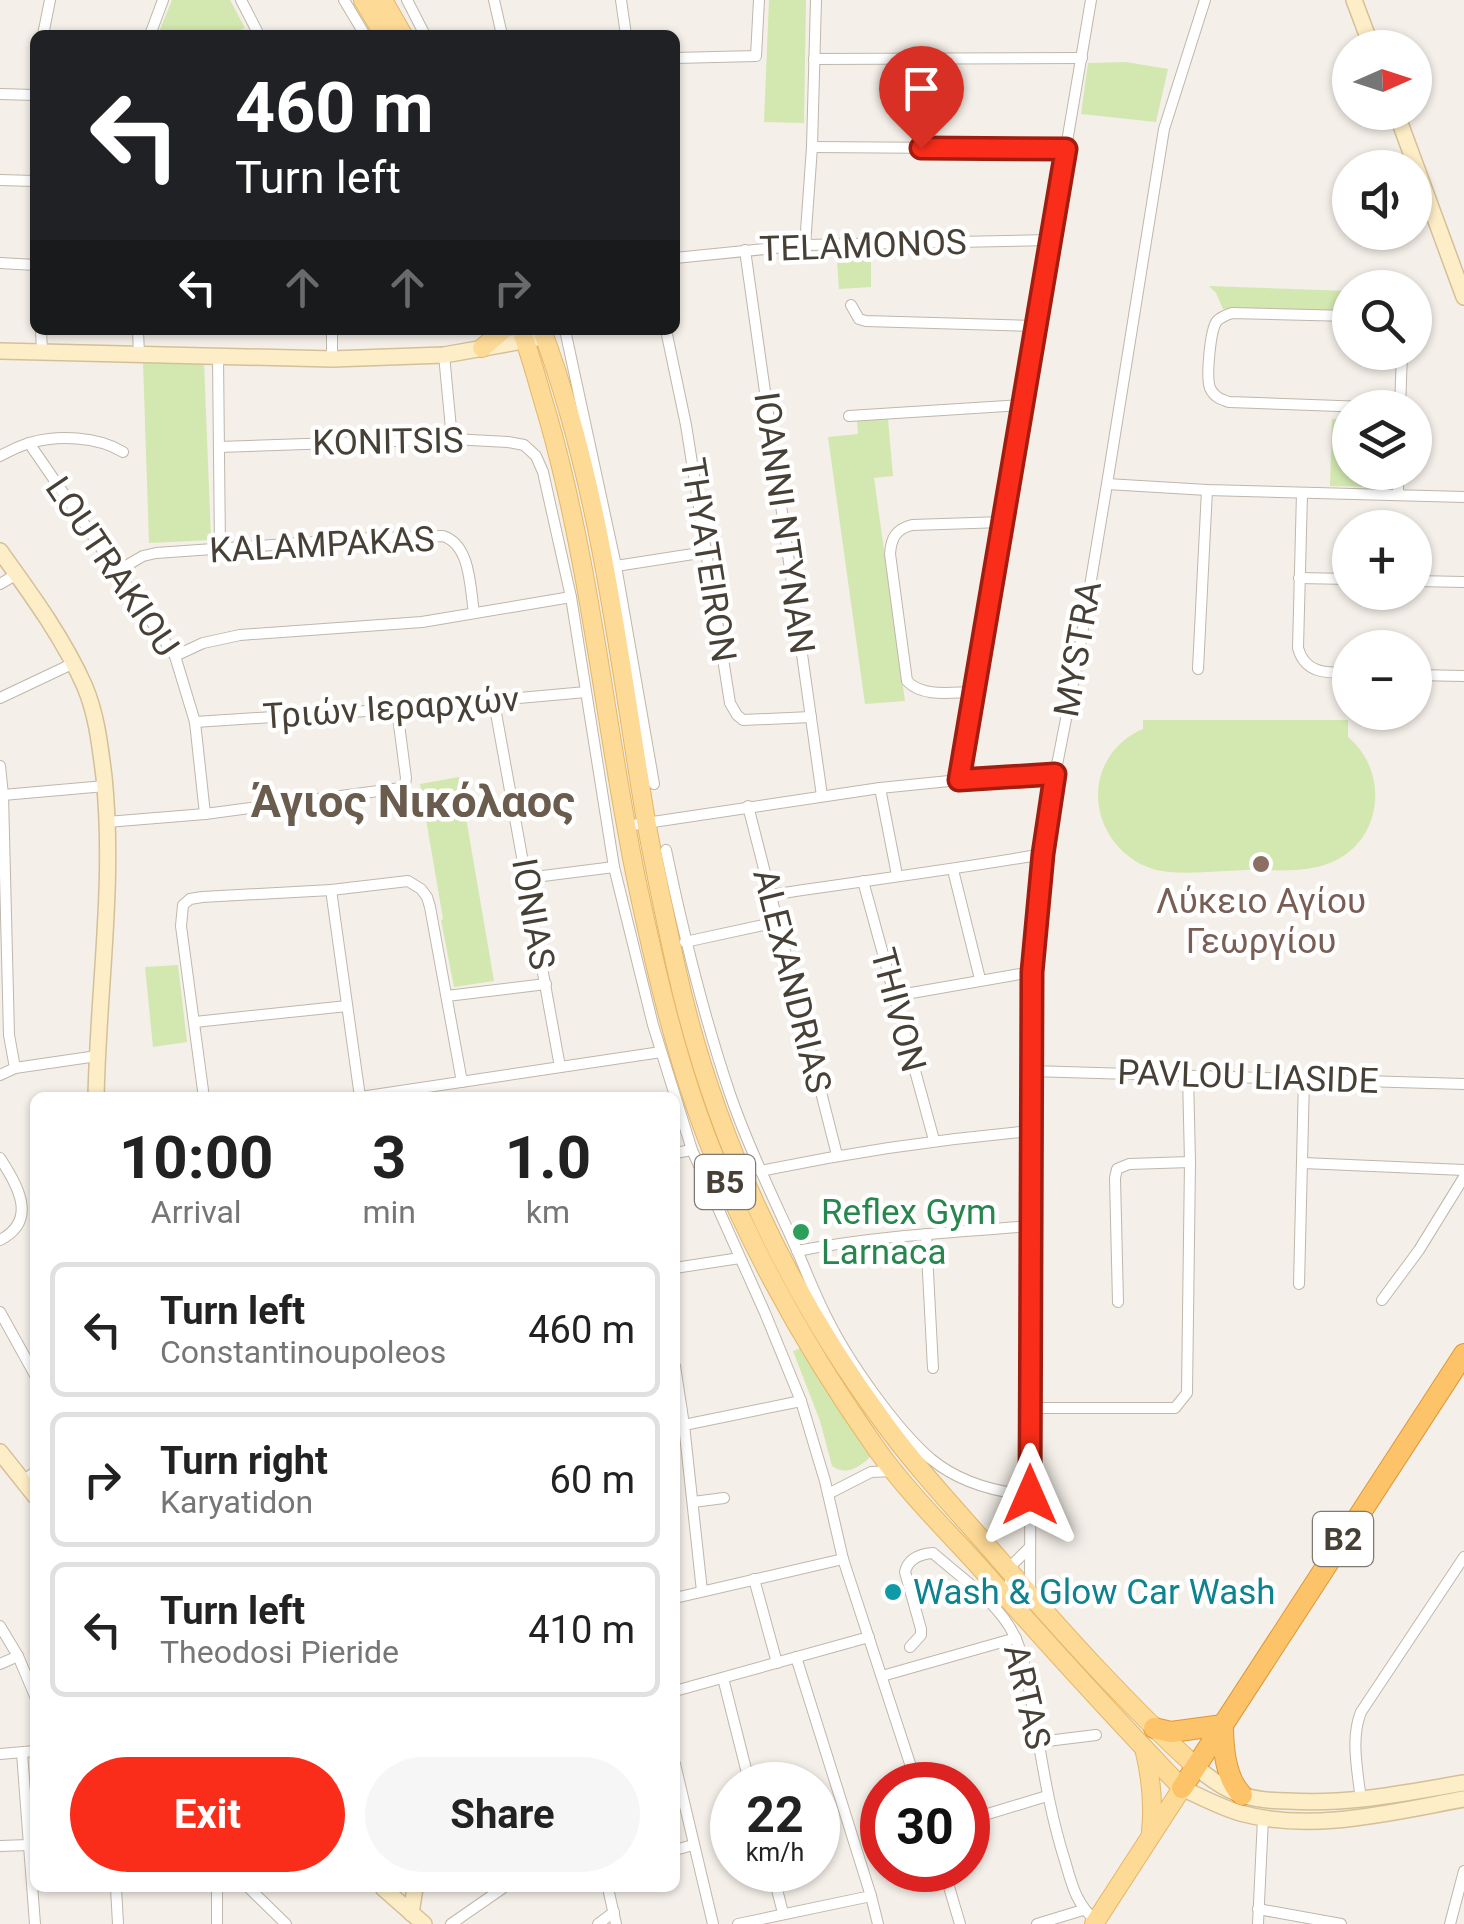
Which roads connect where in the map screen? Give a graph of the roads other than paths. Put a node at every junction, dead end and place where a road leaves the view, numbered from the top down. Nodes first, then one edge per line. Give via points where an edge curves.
1 (50, 0) edge
2 (164, 0) edge
3 (241, 0) edge
4 (344, 0) edge
5 (363, 0) edge
6 (383, 0) edge
7 (406, 0) edge
8 (494, 0) edge
9 (621, 0) edge
10 (759, 0) edge
11 (816, 0) edge
12 (1092, 0) edge
13 (1205, 0) edge
14 (1354, 0) edge
15 (44, 30) edge
16 (152, 30) edge
17 (256, 30) edge
18 (362, 30) edge
19 (381, 30) edge
20 (400, 30) edge
21 (423, 30) edge
22 (501, 30) edge
23 (625, 30) edge
24 (1365, 30) edge
25 (680, 58) edge
26 (1082, 58) junction
27 (814, 59) junction
28 (0, 94) edge
29 (30, 96) edge
30 (1403, 130) edge
31 (812, 146) junction
32 (1066, 149) junction
33 (0, 180) edge
34 (30, 181) edge
35 (1051, 240) junction
36 (805, 244) junction
37 (745, 250) junction
38 (680, 257) edge
39 (0, 263) edge
40 (30, 264) edge
41 (1464, 298) edge
42 (851, 305) dead end
43 (1332, 316) edge
44 (1036, 326) junction
45 (41, 335) edge
46 (138, 335) edge
47 (332, 335) edge
48 (497, 335) edge
49 (523, 335) edge
50 (544, 335) edge
51 (566, 335) edge
52 (667, 335) edge
53 (482, 348) junction
54 (0, 352) edge
55 (42, 352) junction
56 (139, 354) junction
57 (444, 355) junction
58 (218, 356) junction
59 (332, 359) junction
60 (1023, 405) junction
61 (1332, 406) edge
62 (849, 416) dead end
63 (452, 440) junction
64 (29, 443) junction
65 (218, 447) junction
66 (123, 452) dead end
67 (0, 456) edge
68 (1107, 484) junction
69 (1206, 490) junction
70 (1398, 490) edge
71 (1302, 493) junction
72 (1398, 495) junction
73 (1464, 497) edge
74 (1003, 522) junction
75 (220, 550) junction
76 (0, 551) edge
77 (706, 552) junction
78 (616, 566) junction
79 (117, 571) junction
80 (17, 574) junction
81 (1298, 578) junction
82 (1332, 579) edge
83 (1432, 581) edge
84 (1464, 582) edge
85 (0, 584) edge
86 (570, 597) junction
87 (474, 614) junction
88 (176, 656) junction
89 (74, 663) junction
90 (1198, 669) dead end
91 (1332, 671) edge
92 (1432, 675) edge
93 (1464, 676) edge
94 (586, 692) junction
95 (974, 692) junction
96 (0, 698) edge
97 (494, 702) junction
98 (397, 709) junction
99 (811, 717) junction
100 (196, 722) junction
101 (0, 766) edge
102 (1055, 774) junction
103 (959, 780) junction
104 (654, 784) dead end
105 (105, 786) junction
106 (880, 788) junction
107 (3, 795) junction
108 (822, 796) junction
109 (748, 806) junction
110 (205, 814) junction
111 (107, 822) junction
112 (646, 822) junction
113 (626, 826) junction
114 (666, 850) dead end
115 (1043, 854) junction
116 (614, 867) junction
117 (953, 870) junction
118 (897, 876) junction
119 (527, 878) junction
120 (863, 881) junction
121 (3, 889) edge
122 (331, 890) junction
123 (770, 895) junction
124 (777, 922) junction
125 (684, 942) junction
126 (1032, 972) junction
127 (980, 980) junction
128 (4, 982) edge
129 (546, 984) junction
130 (446, 996) junction
131 (894, 996) junction
132 (348, 1006) junction
133 (195, 1022) junction
134 (660, 1052) junction
135 (97, 1056) junction
136 (560, 1067) junction
137 (15, 1068) junction
138 (1032, 1071) junction
139 (0, 1074) edge
140 (1188, 1075) junction
141 (1304, 1079) junction
142 (462, 1082) junction
143 (1464, 1084) edge
144 (96, 1092) edge
145 (203, 1092) edge
146 (357, 1092) edge
147 (392, 1092) edge
148 (673, 1092) edge
149 (680, 1113) edge
150 (1031, 1131) junction
151 (934, 1140) junction
152 (692, 1150) junction
153 (680, 1152) edge
154 (837, 1155) junction
155 (0, 1158) edge
156 (1190, 1162) junction
157 (1304, 1163) junction
158 (760, 1171) junction
159 (1464, 1174) edge
160 (1032, 1226) junction
161 (926, 1234) junction
162 (0, 1240) edge
163 (797, 1251) junction
164 (740, 1258) junction
165 (680, 1267) edge
166 (1299, 1284) dead end
167 (1382, 1300) dead end
168 (1118, 1302) dead end
169 (0, 1312) edge
170 (1464, 1354) edge
171 (30, 1366) edge
172 (933, 1368) dead end
173 (680, 1399) edge
174 (800, 1401) junction
175 (1030, 1408) junction
176 (684, 1425) junction
177 (0, 1452) edge
178 (881, 1454) junction
179 (871, 1472) junction
180 (894, 1472) junction
181 (29, 1476) edge
182 (828, 1494) junction
183 (1030, 1495) junction
184 (724, 1498) dead end
185 (693, 1502) junction
186 (1029, 1548) junction
187 (1464, 1557) edge
188 (844, 1558) junction
189 (1010, 1572) junction
190 (754, 1579) junction
191 (702, 1591) junction
192 (1030, 1596) junction
193 (680, 1597) edge
194 (1008, 1600) junction
195 (0, 1626) edge
196 (869, 1637) junction
197 (1016, 1638) junction
198 (910, 1647) dead end
199 (18, 1656) junction
200 (796, 1657) junction
201 (777, 1662) junction
202 (0, 1664) edge
203 (882, 1676) junction
204 (723, 1678) junction
205 (30, 1684) edge
206 (680, 1690) edge
207 (1223, 1725) junction
208 (1154, 1728) junction
209 (1096, 1735) dead end
210 (1039, 1742) junction
211 (1144, 1748) junction
212 (22, 1752) junction
213 (30, 1752) edge
214 (0, 1754) edge
215 (744, 1762) edge
216 (910, 1762) edge
217 (1196, 1767) junction
218 (1464, 1782) edge
219 (680, 1786) edge
220 (1182, 1788) junction
221 (1242, 1795) junction
222 (1047, 1796) junction
223 (1463, 1800) edge
224 (1361, 1801) junction
225 (990, 1813) edge
226 (1262, 1818) junction
227 (1151, 1838) junction
228 (29, 1845) junction
229 (693, 1845) junction
230 (0, 1846) edge
231 (680, 1849) edge
232 (30, 1858) edge
233 (1464, 1872) edge
234 (33, 1892) edge
235 (116, 1892) edge
236 (216, 1892) edge
237 (253, 1892) edge
238 (388, 1892) edge
239 (415, 1892) edge
240 (497, 1892) edge
241 (609, 1892) edge
242 (778, 1892) edge
243 (951, 1892) edge
244 (871, 1896) junction
245 (1258, 1909) junction
246 (783, 1913) junction
247 (615, 1918) edge
248 (418, 1919) edge
249 (1091, 1919) edge
250 (35, 1924) edge
251 (118, 1924) edge
252 (216, 1924) edge
253 (286, 1924) edge
254 (451, 1924) edge
255 (598, 1924) edge
256 (713, 1924) edge
257 (738, 1924) edge
258 (878, 1924) edge
259 (960, 1924) edge
260 (1036, 1924) edge
261 (1258, 1924) edge
262 (1340, 1924) edge
263 (1450, 1924) edge

1 - 15 street
2 - 16 street
3 - 17 street
4 - 18 street
5 - 19 main road
6 - 20 main road
7 - 21 street
8 - 22 street
9 - 23 street
10 - 25 street via 756,56
11 - 27 street
12 - 26 street
13 - 68 street, MYSTRA via 1164,128
14 - 24 street
26 - 27 street
26 - 32 street
27 - 31 street
28 - 29 street
30 - 41 street
31 - 32 street
31 - 36 street
32 - 35 street
33 - 34 street
35 - 36 street, TELAMONOS
35 - 44 street
36 - 37 street, TELAMONOS
37 - 38 street, TELAMONOS
37 - 99 street, IOANNI NTYNAN
39 - 40 street
42 - 44 street via 866,321
43 - 61 street via 1221,317 1212,332 1208,383 1229,402
44 - 60 street
45 - 55 street
46 - 56 street
47 - 59 street
48 - 53 main road
49 - 53 street
49 - 113 main road, B5 via 564,474
50 - 112 main road, B5 via 602,551
51 - 78 street
52 - 77 street, THYATEIRON
53 - 57 street
54 - 55 street
55 - 56 street
56 - 58 street
57 - 59 street
57 - 63 street
58 - 59 street
58 - 65 street
60 - 62 street
60 - 74 street
63 - 65 street, KONITSIS
63 - 86 street, KONITSIS via 524,445 536,456
64 - 66 street via 78,439
64 - 67 street
64 - 79 street, LOUTRAKIOU
65 - 75 street
68 - 69 street
68 - 102 street, MYSTRA
69 - 71 street
69 - 90 street
70 - 72 street
71 - 72 street
71 - 81 street
72 - 73 street
74 - 95 street
74 - 95 street via 912,526 890,544 907,681 922,692
75 - 79 street, KALAMPAKAS via 143,556
75 - 87 street, KALAMPAKAS via 442,536 464,556
76 - 80 street
77 - 78 street
77 - 99 street, THYATEIRON via 737,715
78 - 104 street
79 - 88 street, LOUTRAKIOU
80 - 85 street
80 - 89 street
81 - 82 street
81 - 91 street via 1300,657 1306,666
83 - 84 street
86 - 87 street
86 - 94 street
87 - 88 street via 240,635
88 - 100 street, LOUTRAKIOU
89 - 96 street
89 - 105 street via 94,714
92 - 93 street
94 - 97 street, Τριών Ιεραρχών
94 - 116 street
95 - 103 street
97 - 98 street, Τριών Ιεραρχών
97 - 119 street, IONIAS
98 - 100 street, Τριών Ιεραρχών
98 - 110 street via 406,778 401,788
99 - 108 street, IOANNI NTYNAN
100 - 110 street, LOUTRAKIOU
101 - 107 street
102 - 103 street
102 - 115 street, MYSTRA
103 - 106 street
105 - 107 street
105 - 111 street
106 - 108 street
106 - 118 street
107 - 121 street
108 - 109 street
109 - 112 street
109 - 123 street, ALEXANDRIAS
110 - 111 street
111 - 135 street
112 - 113 street
112 - 189 main road, B5 via 696,1045 740,1170 784,1263 886,1427
113 - 178 main road, B5 via 676,1041 713,1155 805,1340
114 - 125 street
115 - 117 street
115 - 126 street, MYSTRA
116 - 119 street
116 - 134 street
117 - 118 street
117 - 127 street
118 - 120 street
119 - 129 street, IONIAS
120 - 123 street
120 - 131 street, THIVON
121 - 128 street
122 - 130 street via 408,881 421,889
122 - 132 street
122 - 133 street via 190,899 181,926
123 - 124 street, ALEXANDRIAS
124 - 125 street
124 - 154 street, ALEXANDRIAS
125 - 158 street
126 - 127 street
126 - 138 street, MYSTRA
127 - 131 street
128 - 137 street
129 - 130 street
129 - 136 street, IONIAS
130 - 142 street
131 - 151 street, THIVON
132 - 133 street
132 - 146 street
133 - 145 street
134 - 136 street
134 - 148 street
135 - 137 street
135 - 144 street
136 - 142 street
137 - 139 street
138 - 140 street, PAVLOU LIASIDE
138 - 150 street, MYSTRA
140 - 141 street, PAVLOU LIASIDE
140 - 156 street
141 - 143 street, PAVLOU LIASIDE
141 - 157 street
142 - 147 street
149 - 152 street
150 - 151 street
150 - 160 street, MYSTRA
151 - 154 street
152 - 153 street
152 - 164 street
154 - 158 street
155 - 162 street via 22,1209 16,1228
156 - 168 street via 1117,1169
156 - 175 street via 1187,1393 1175,1408
157 - 159 street
157 - 166 street
158 - 163 street
159 - 167 street
160 - 161 street
160 - 175 street, MYSTRA
161 - 163 street
161 - 172 street
163 - 183 street via 828,1320 907,1436 974,1484
164 - 165 street
164 - 174 street
169 - 171 street
170 - 207 highway, B2
173 - 176 street
174 - 176 street
174 - 182 street
175 - 183 street, MYSTRA
176 - 185 street
177 - 181 street
178 - 179 street
178 - 180 main road, B5
179 - 180 street
179 - 182 street
180 - 194 main road, B5
182 - 188 street
183 - 186 street, MYSTRA
184 - 185 street
185 - 191 street
186 - 189 street
186 - 192 street, MYSTRA
187 - 224 street via 1361,1712
188 - 190 street
188 - 196 street
189 - 192 main road, B5
189 - 194 street
190 - 191 street
190 - 201 street
191 - 193 street
192 - 208 main road, B5
194 - 211 main road, B5
195 - 199 street
196 - 200 street
196 - 203 street
197 - 198 street, ARTAS via 996,1608 926,1553 905,1572 922,1630
197 - 203 street
197 - 210 street, ARTAS
199 - 202 street
199 - 205 street
200 - 201 street
200 - 244 street
201 - 204 street
203 - 216 street
204 - 206 street
204 - 215 street
207 - 208 highway
207 - 217 highway, B2
207 - 221 highway via 1232,1785
208 - 217 main road, B5
209 - 210 street
210 - 222 street, ARTAS
211 - 220 main road, B5
211 - 227 main road
212 - 213 street
212 - 214 street
212 - 228 street
217 - 220 highway, B2
217 - 221 street
218 - 224 street
219 - 229 street
220 - 226 street
220 - 227 main road, B2
221 - 224 street
222 - 225 street
222 - 249 street, ARTAS
223 - 226 street via 1343,1819
226 - 245 street
227 - 249 main road, B2
228 - 230 street
228 - 232 street
229 - 231 street
229 - 256 street
233 - 263 street
234 - 250 street
235 - 251 street
236 - 252 street
237 - 253 street
238 - 248 street
239 - 248 street
240 - 254 street
241 - 247 street
242 - 246 street
243 - 259 street
244 - 246 street
244 - 258 street
245 - 261 street
245 - 262 street
246 - 257 street
247 - 255 street
249 - 260 street

